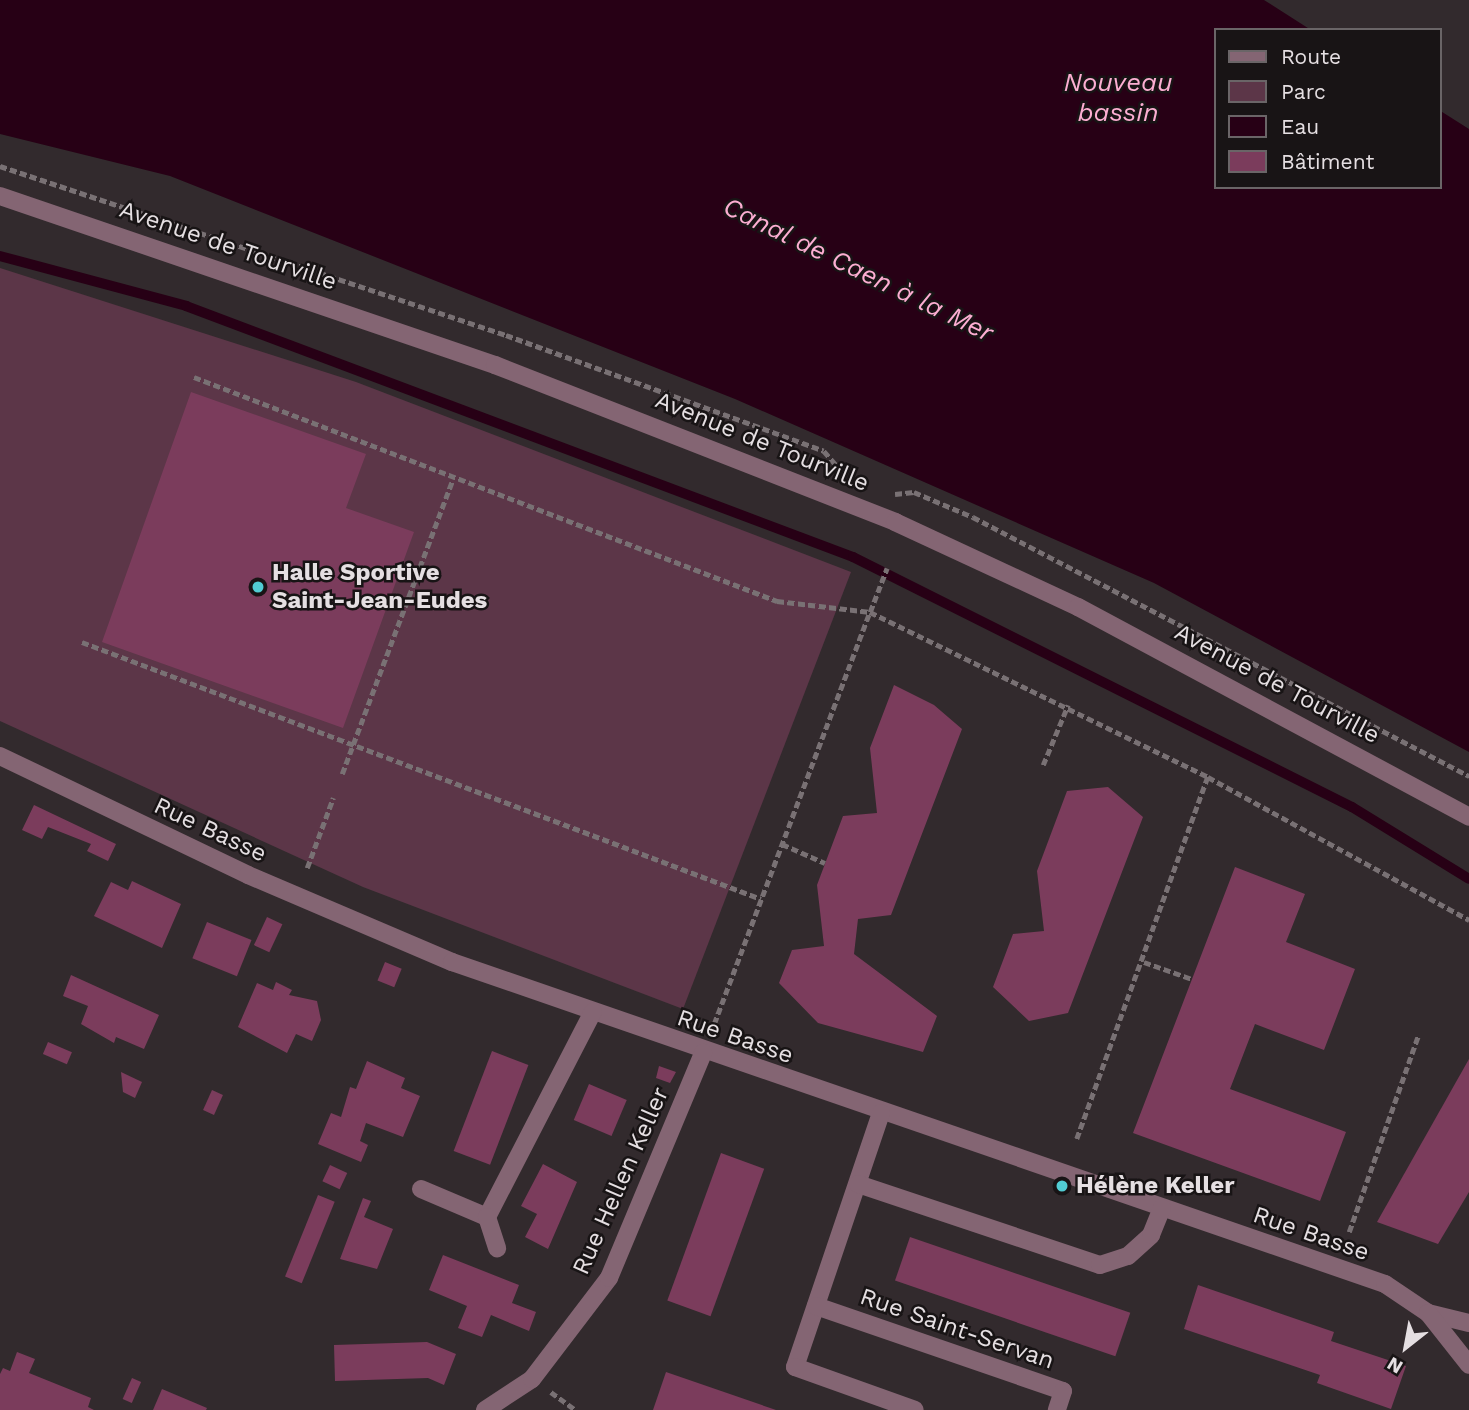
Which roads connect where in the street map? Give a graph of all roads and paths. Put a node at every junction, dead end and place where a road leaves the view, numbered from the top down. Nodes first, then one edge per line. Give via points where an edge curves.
1 (0, 166) edge
2 (0, 196) edge
3 (194, 377) dead end
4 (833, 458) dead end
5 (452, 481) junction
6 (914, 492) dead end
7 (887, 568) dead end
8 (870, 612) junction
9 (82, 642) dead end
10 (1068, 705) junction
11 (353, 744) junction
12 (0, 756) edge
13 (1043, 765) dead end
14 (342, 774) dead end
15 (1469, 776) edge
16 (1208, 777) junction
17 (333, 798) dead end
18 (1469, 817) edge
19 (782, 844) junction
20 (825, 863) dead end
21 (307, 868) dead end
22 (761, 899) junction
23 (1469, 920) edge
24 (1144, 962) junction
25 (1192, 979) dead end
26 (593, 1012) junction
27 (714, 1024) dead end
28 (1418, 1036) dead end
29 (703, 1053) junction
30 (881, 1113) junction
31 (1077, 1139) dead end
32 (858, 1184) junction
33 (421, 1189) dead end
34 (1161, 1208) junction
35 (486, 1217) junction
36 (1349, 1232) dead end
37 (497, 1248) dead end
38 (816, 1306) junction
39 (1428, 1313) junction
40 (1469, 1323) edge
41 (1469, 1365) edge
42 (485, 1410) edge
43 (915, 1410) edge
44 (1057, 1410) edge

1 - 4 path via 506,335
2 - 18 street, Avenue de Tourville via 495,365 895,522 1090,614
3 - 5 path
5 - 8 path via 777,601
5 - 11 path
6 - 15 path via 1081,571
7 - 8 path
8 - 10 path
8 - 19 path
9 - 11 path
10 - 13 path
10 - 16 path
11 - 14 path
11 - 22 path
12 - 26 street, Rue Basse via 310,904
16 - 23 path
16 - 24 path
17 - 21 path
19 - 20 path
19 - 22 path
22 - 27 path
24 - 25 path
24 - 31 path
26 - 29 street, Rue Basse
26 - 35 street
28 - 36 path
29 - 30 street, Rue Basse
29 - 42 street, Rue Hellen Keller via 609,1278 533,1379
30 - 32 street
30 - 34 street, Rue Basse
32 - 34 street via 1100,1265 1128,1256 1151,1235
32 - 38 street
33 - 35 street
34 - 39 street, Rue Basse via 1384,1284
35 - 37 street
38 - 43 street via 795,1367
38 - 44 street, Rue Saint-Servan via 1063,1391
39 - 40 street, Rue Basse
39 - 41 street

